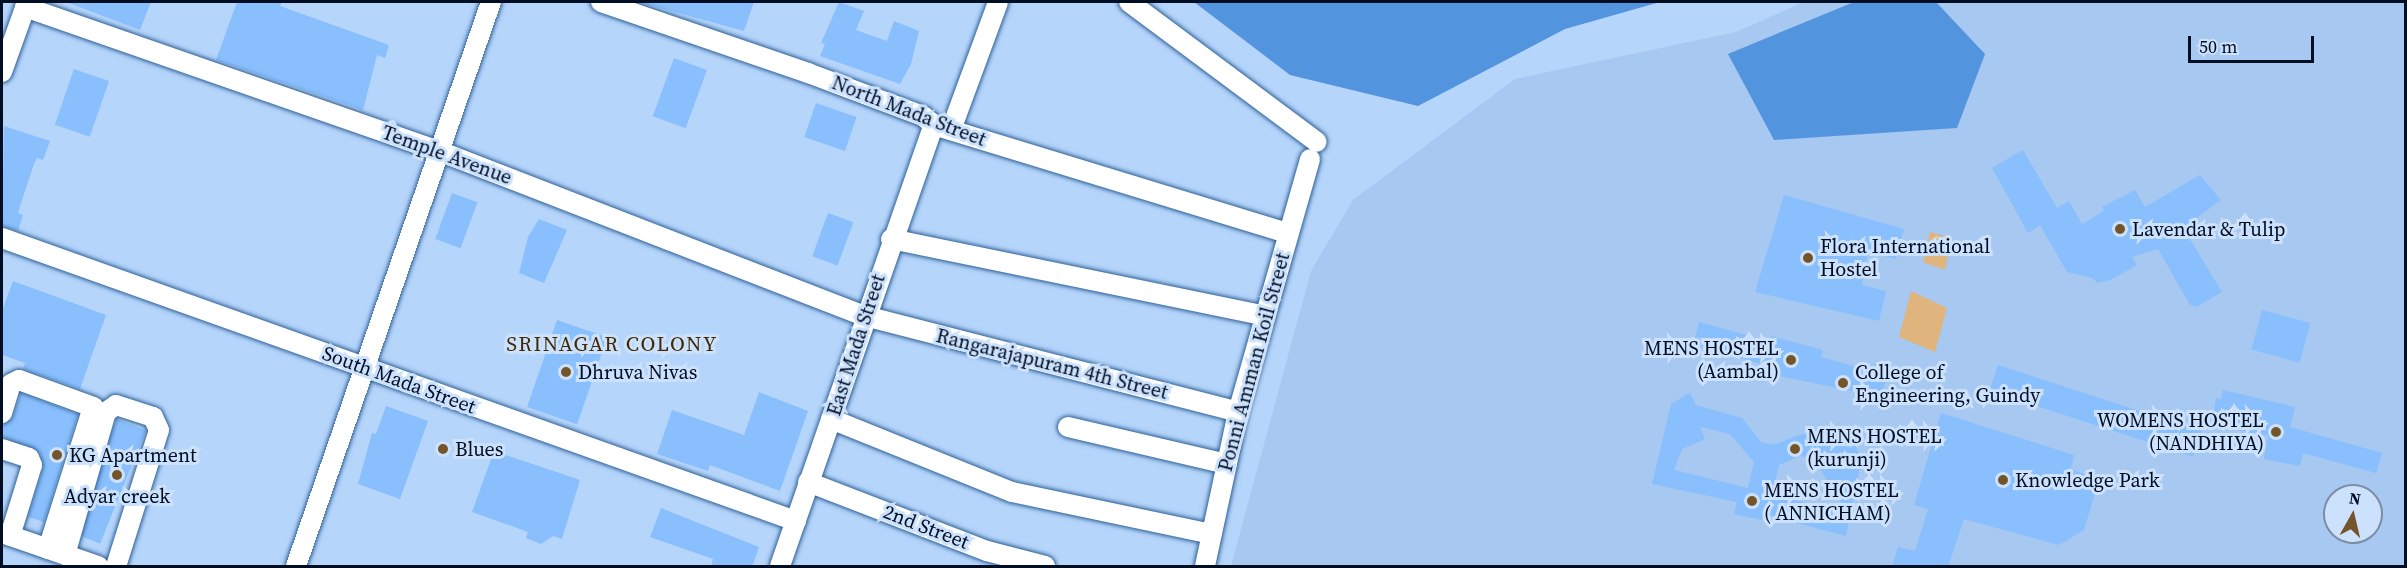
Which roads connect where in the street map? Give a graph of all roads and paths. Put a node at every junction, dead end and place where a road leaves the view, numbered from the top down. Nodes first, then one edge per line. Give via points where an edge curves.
1 (490, 2) edge
2 (601, 2) edge
3 (998, 2) edge
4 (1129, 2) edge
5 (26, 4) edge
6 (2, 72) edge
7 (942, 127) junction
8 (439, 151) junction
9 (1288, 233) junction
10 (2, 238) edge
11 (891, 239) junction
12 (865, 316) junction
13 (1264, 316) junction
14 (364, 367) junction
15 (1238, 412) junction
16 (2, 413) edge
17 (831, 419) junction
18 (1068, 427) dead end
19 (2, 449) edge
20 (1227, 464) junction
21 (808, 482) junction
22 (796, 521) junction
23 (1212, 534) junction
24 (6, 535) edge
25 (56, 545) junction
26 (98, 567) edge
27 (116, 567) edge
28 (296, 567) edge
29 (780, 567) edge
30 (1045, 567) edge
31 (1205, 567) edge

1 - 8 street
2 - 7 street, North Mada Street via 808,73 923,116
3 - 7 street, East Mada Street
4 - 9 street, Ponni Amman Koil Street via 1313,151
5 - 6 street
5 - 8 street, Temple Avenue
7 - 9 street, North Mada Street
7 - 11 street, East Mada Street
8 - 12 street, Temple Avenue
8 - 14 street
9 - 13 street, Ponni Amman Koil Street
10 - 14 street, South Mada Street
11 - 12 street, East Mada Street
11 - 13 street
12 - 15 street, Rangarajapuram 4th Street
12 - 17 street, East Mada Street
13 - 15 street, Ponni Amman Koil Street
14 - 22 street, South Mada Street
14 - 28 street
15 - 20 street, Ponni Amman Koil Street
16 - 25 street via 11,384 19,380 93,407
17 - 21 street, East Mada Street
17 - 23 street via 1012,492
18 - 20 street
19 - 24 street via 31,461 16,517
20 - 23 street, Ponni Amman Koil Street
21 - 22 street, East Mada Street
21 - 30 street, 2nd Street via 987,551
22 - 29 street, East Mada Street
23 - 31 street, Ponni Amman Koil Street
24 - 25 street
25 - 26 street
25 - 27 street via 106,412 116,405 153,417 159,430

